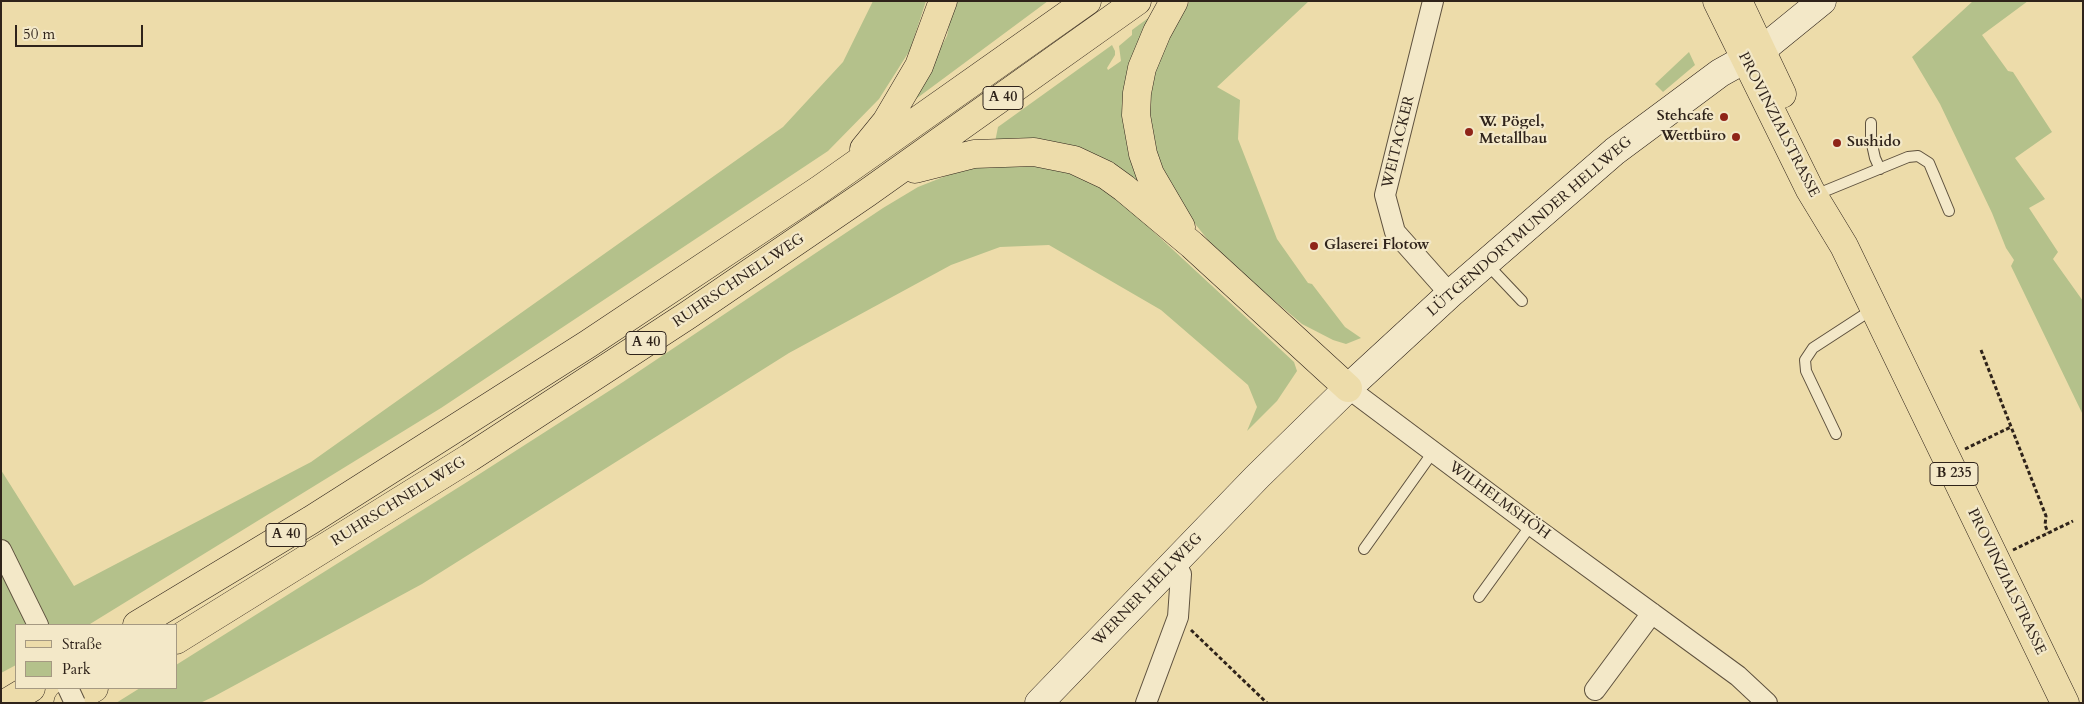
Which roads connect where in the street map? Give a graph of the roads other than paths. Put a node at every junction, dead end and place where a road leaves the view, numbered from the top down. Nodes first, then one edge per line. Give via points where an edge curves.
1 (943, 1) edge
2 (1087, 1) edge
3 (1137, 1) edge
4 (1174, 1) edge
5 (1433, 1) edge
6 (1717, 1) edge
7 (1738, 1) edge
8 (1822, 1) edge
9 (1754, 54) junction
10 (1871, 123) dead end
11 (1880, 169) junction
12 (819, 190) junction
13 (1825, 191) junction
14 (867, 193) junction
15 (1949, 211) dead end
16 (1192, 245) junction
17 (1844, 246) junction
18 (1485, 263) junction
19 (1450, 294) junction
20 (1522, 301) dead end
21 (1874, 308) junction
22 (1348, 388) junction
23 (1836, 434) dead end
24 (1433, 452) junction
25 (1257, 477) joint
26 (1531, 525) junction
27 (1364, 549) dead end
28 (1, 550) edge
29 (1174, 564) junction
30 (1479, 596) dead end
31 (1652, 613) junction
32 (36, 620) edge
33 (139, 624) edge
34 (178, 639) edge
35 (29, 689) edge
36 (68, 689) edge
37 (92, 689) edge
38 (1595, 690) dead end
39 (6, 703) edge
40 (68, 703) edge
41 (75, 703) edge
42 (1038, 703) edge
43 (1146, 703) edge
44 (1767, 703) edge
45 (2065, 703) edge

1 - 12 main road via 919,66 886,122 853,162
2 - 12 main road, RUHRSCHNELLWEG / A 40
3 - 14 main road, RUHRSCHNELLWEG / A 40
4 - 16 main road via 1142,68 1136,115 1150,174
5 - 19 street, WEITACKER via 1386,195 1394,232
6 - 9 main road, PROVINZIALSTRASSE / B 235
7 - 9 main road, PROVINZIALSTRASSE / B 235
8 - 9 main road, LÜTGENDORTMUNDER HELLWEG
9 - 13 main road, PROVINZIALSTRASSE / B 235
9 - 17 main road, PROVINZIALSTRASSE / B 235 via 1810,190
9 - 18 main road, LÜTGENDORTMUNDER HELLWEG via 1720,73 1615,151
10 - 11 lane via 1870,140
11 - 13 lane
11 - 15 lane via 1908,157 1923,158 1929,163
12 - 33 main road, RUHRSCHNELLWEG / A 40 via 442,438
13 - 17 main road, PROVINZIALSTRASSE / B 235
14 - 16 main road via 902,174 952,158 991,152 1041,153 1074,160 1106,175
14 - 34 main road, RUHRSCHNELLWEG / A 40 via 535,416
16 - 22 main road
17 - 21 main road, PROVINZIALSTRASSE / B 235
18 - 19 main road, LÜTGENDORTMUNDER HELLWEG
18 - 20 lane
19 - 22 main road, LÜTGENDORTMUNDER HELLWEG
21 - 23 lane via 1813,348 1805,360 1806,371
21 - 45 main road, PROVINZIALSTRASSE / B 235
22 - 24 street, WILHELMSHÖH
22 - 25 main road, LÜTGENDORTMUNDER HELLWEG
24 - 26 street, WILHELMSHÖH
24 - 27 lane
25 - 29 main road, WERNER HELLWEG
26 - 30 lane
26 - 31 street, WILHELMSHÖH
28 - 32 street
29 - 42 main road, WERNER HELLWEG
29 - 43 street via 1181,574 1178,617
31 - 38 street
31 - 44 street, WILHELMSHÖH via 1738,676
35 - 39 main road
36 - 41 street, bridge
37 - 40 main road

